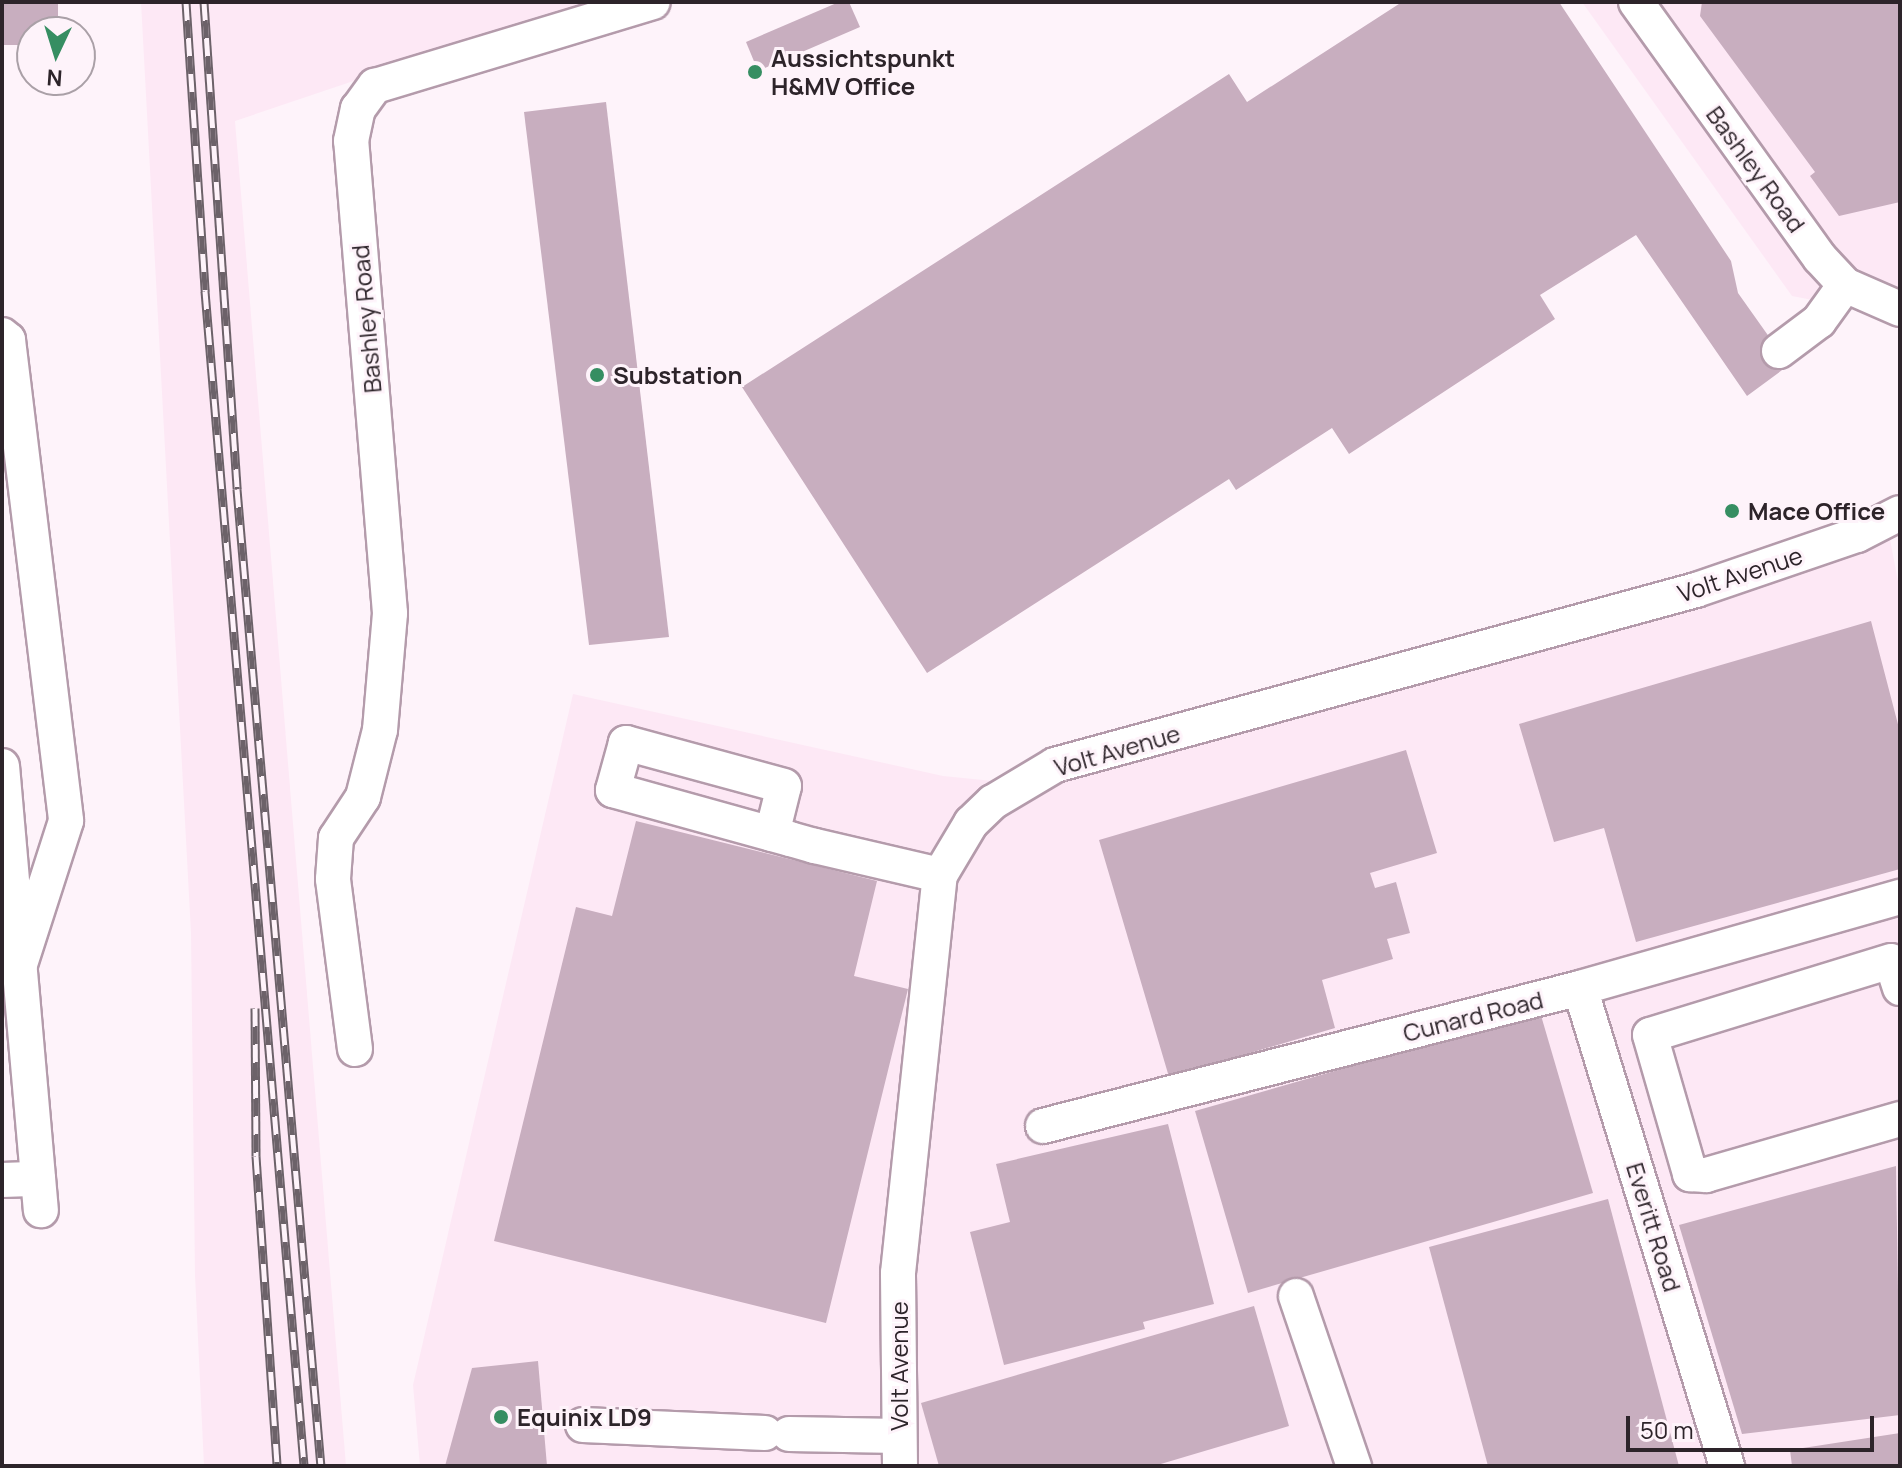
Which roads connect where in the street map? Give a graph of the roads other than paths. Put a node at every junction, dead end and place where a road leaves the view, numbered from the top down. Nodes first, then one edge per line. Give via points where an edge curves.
1 (653, 2) edge
2 (1636, 2) edge
3 (1845, 285) junction
4 (1900, 309) edge
5 (2, 335) edge
6 (1779, 351) dead end
7 (1900, 513) edge
8 (2, 766) edge
9 (772, 834) dead end
10 (6, 865) edge
11 (940, 875) junction
12 (1900, 897) edge
13 (20, 964) junction
14 (1580, 988) junction
15 (1900, 988) edge
16 (355, 1049) dead end
17 (1900, 1119) edge
18 (1043, 1126) dead end
19 (2, 1180) edge
20 (1296, 1296) dead end
21 (583, 1425) dead end
22 (899, 1451) edge
23 (1354, 1466) edge
24 (1727, 1466) edge

1 - 16 street, Bashley Road via 375,86 358,109 351,141 389,651 380,730 363,797 336,838 333,879
2 - 3 street, Bashley Road
3 - 4 street, Bashley Road
3 - 6 street via 1819,321
5 - 13 street via 8,340 66,821
7 - 11 street, Volt Avenue via 1857,535 1696,590 1055,765 982,812
8 - 10 street
9 - 11 street
10 - 13 street
11 - 22 street, Volt Avenue via 898,1273
12 - 14 street, Cunard Road
13 - 19 street via 40,1195
14 - 18 street, Cunard Road
14 - 24 street, Everitt Road
15 - 17 street via 1891,961 1650,1035 1690,1174 1706,1175
20 - 23 street
21 - 22 street via 777,1433

